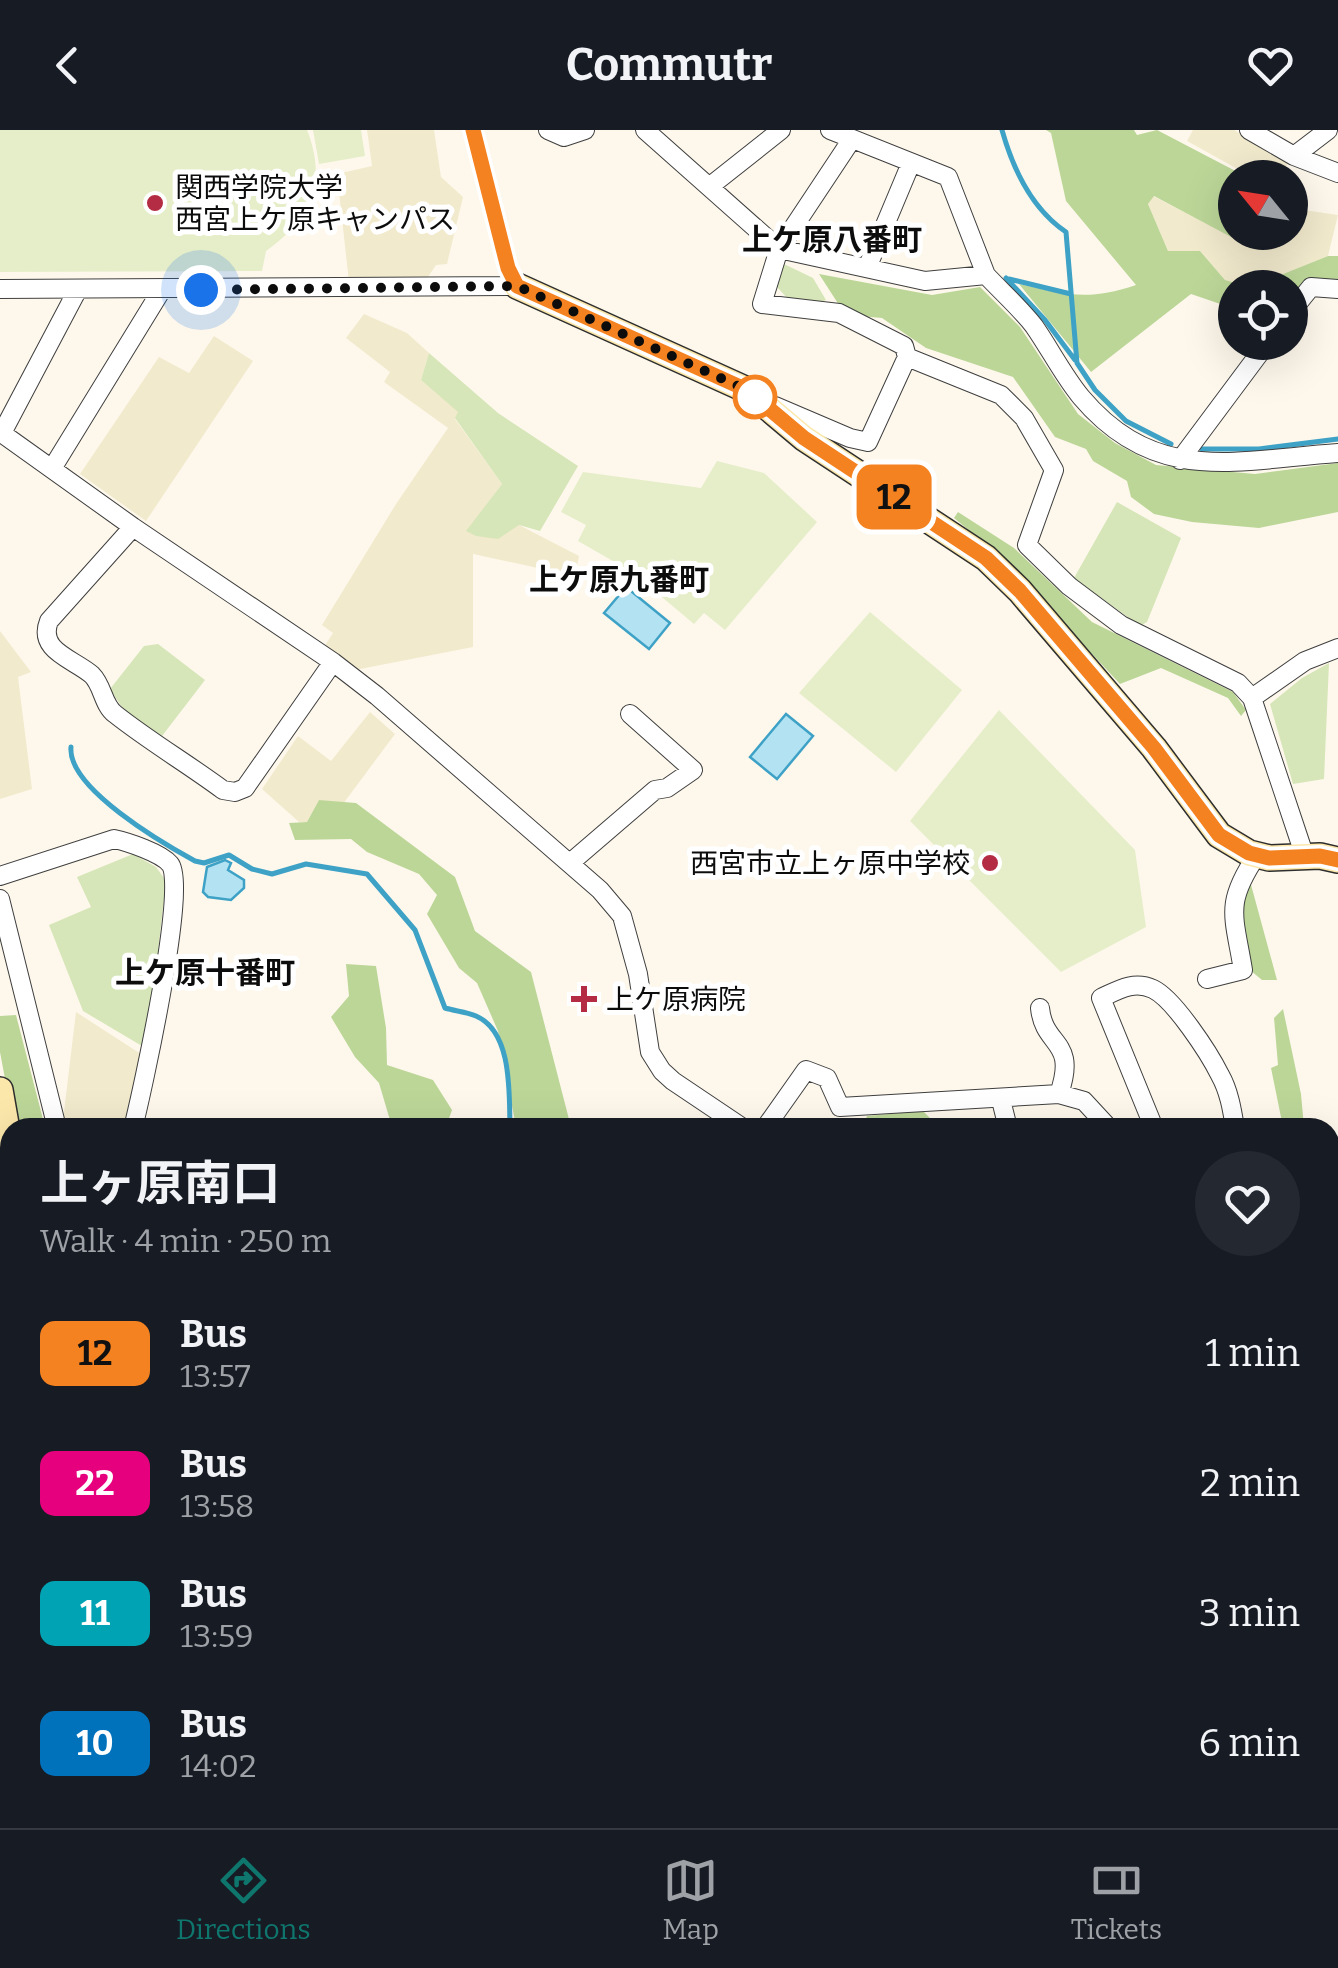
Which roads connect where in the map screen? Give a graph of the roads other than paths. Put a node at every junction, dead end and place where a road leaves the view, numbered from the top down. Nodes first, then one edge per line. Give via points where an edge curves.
1 (473, 130) edge
2 (548, 130) edge
3 (585, 130) edge
4 (645, 130) edge
5 (780, 130) edge
6 (830, 130) edge
7 (1250, 130) edge
8 (1328, 130) edge
9 (852, 139) junction
10 (1294, 156) junction
11 (911, 163) junction
12 (1338, 173) edge
13 (709, 187) junction
14 (779, 249) junction
15 (867, 268) junction
16 (986, 275) junction
17 (517, 286) junction
18 (0, 289) edge
19 (78, 289) junction
20 (1338, 289) edge
21 (1308, 290) edge
22 (161, 291) junction
23 (906, 358) junction
24 (1255, 360) edge
25 (756, 398) junction
26 (1, 433) edge
27 (1338, 454) edge
28 (1180, 460) junction
29 (53, 467) junction
30 (133, 527) junction
31 (1338, 648) edge
32 (333, 662) junction
33 (1252, 698) junction
34 (630, 714) dead end
35 (1257, 855) junction
36 (1305, 856) junction
37 (1338, 860) edge
38 (570, 864) junction
39 (0, 876) edge
40 (0, 899) edge
41 (1207, 979) dead end
42 (1040, 1008) dead end
43 (0, 1090) edge
44 (1059, 1094) junction
45 (1000, 1100) junction
46 (5, 1118) edge
47 (54, 1118) edge
48 (136, 1118) edge
49 (730, 1118) edge
50 (772, 1118) edge
51 (1005, 1118) edge
52 (1100, 1118) edge
53 (1150, 1118) edge
54 (1233, 1118) edge

1 - 17 street
2 - 3 street via 564,137
4 - 13 street
5 - 13 street
6 - 9 street
7 - 10 street
8 - 10 street
9 - 11 street
9 - 14 street
10 - 12 street
11 - 15 street
11 - 16 street via 948,177
13 - 14 street
14 - 15 street
14 - 23 street via 762,304 838,312 904,346
15 - 16 street via 925,281
16 - 28 street via 1109,426 1159,456
17 - 22 street
17 - 25 street
18 - 19 street
19 - 22 street
19 - 26 street
20 - 21 street
22 - 29 street
23 - 25 street via 868,442
23 - 33 street via 1001,395 1024,418 1054,470 1026,544 1068,586 1122,625 1238,684
24 - 28 street
25 - 35 street via 1006,576 1154,748 1211,826
26 - 29 street
27 - 28 street
29 - 30 street
30 - 32 street
30 - 32 street via 50,621 48,642 94,677 111,711 223,790 245,788
31 - 33 street via 1305,661
32 - 38 street
33 - 36 street
34 - 38 street via 693,770 656,790
35 - 36 street
35 - 41 street via 1233,908 1243,970
36 - 37 street
38 - 49 street via 622,916 650,1052 662,1070
39 - 48 street via 114,839 170,863 176,879 170,926
40 - 47 street
42 - 44 street via 1065,1060
43 - 46 street
44 - 45 street
44 - 52 street via 1084,1101
45 - 50 street via 840,1107 827,1078 806,1070
45 - 51 street
53 - 54 street via 1102,998 1124,986 1154,990 1169,1001 1220,1074

